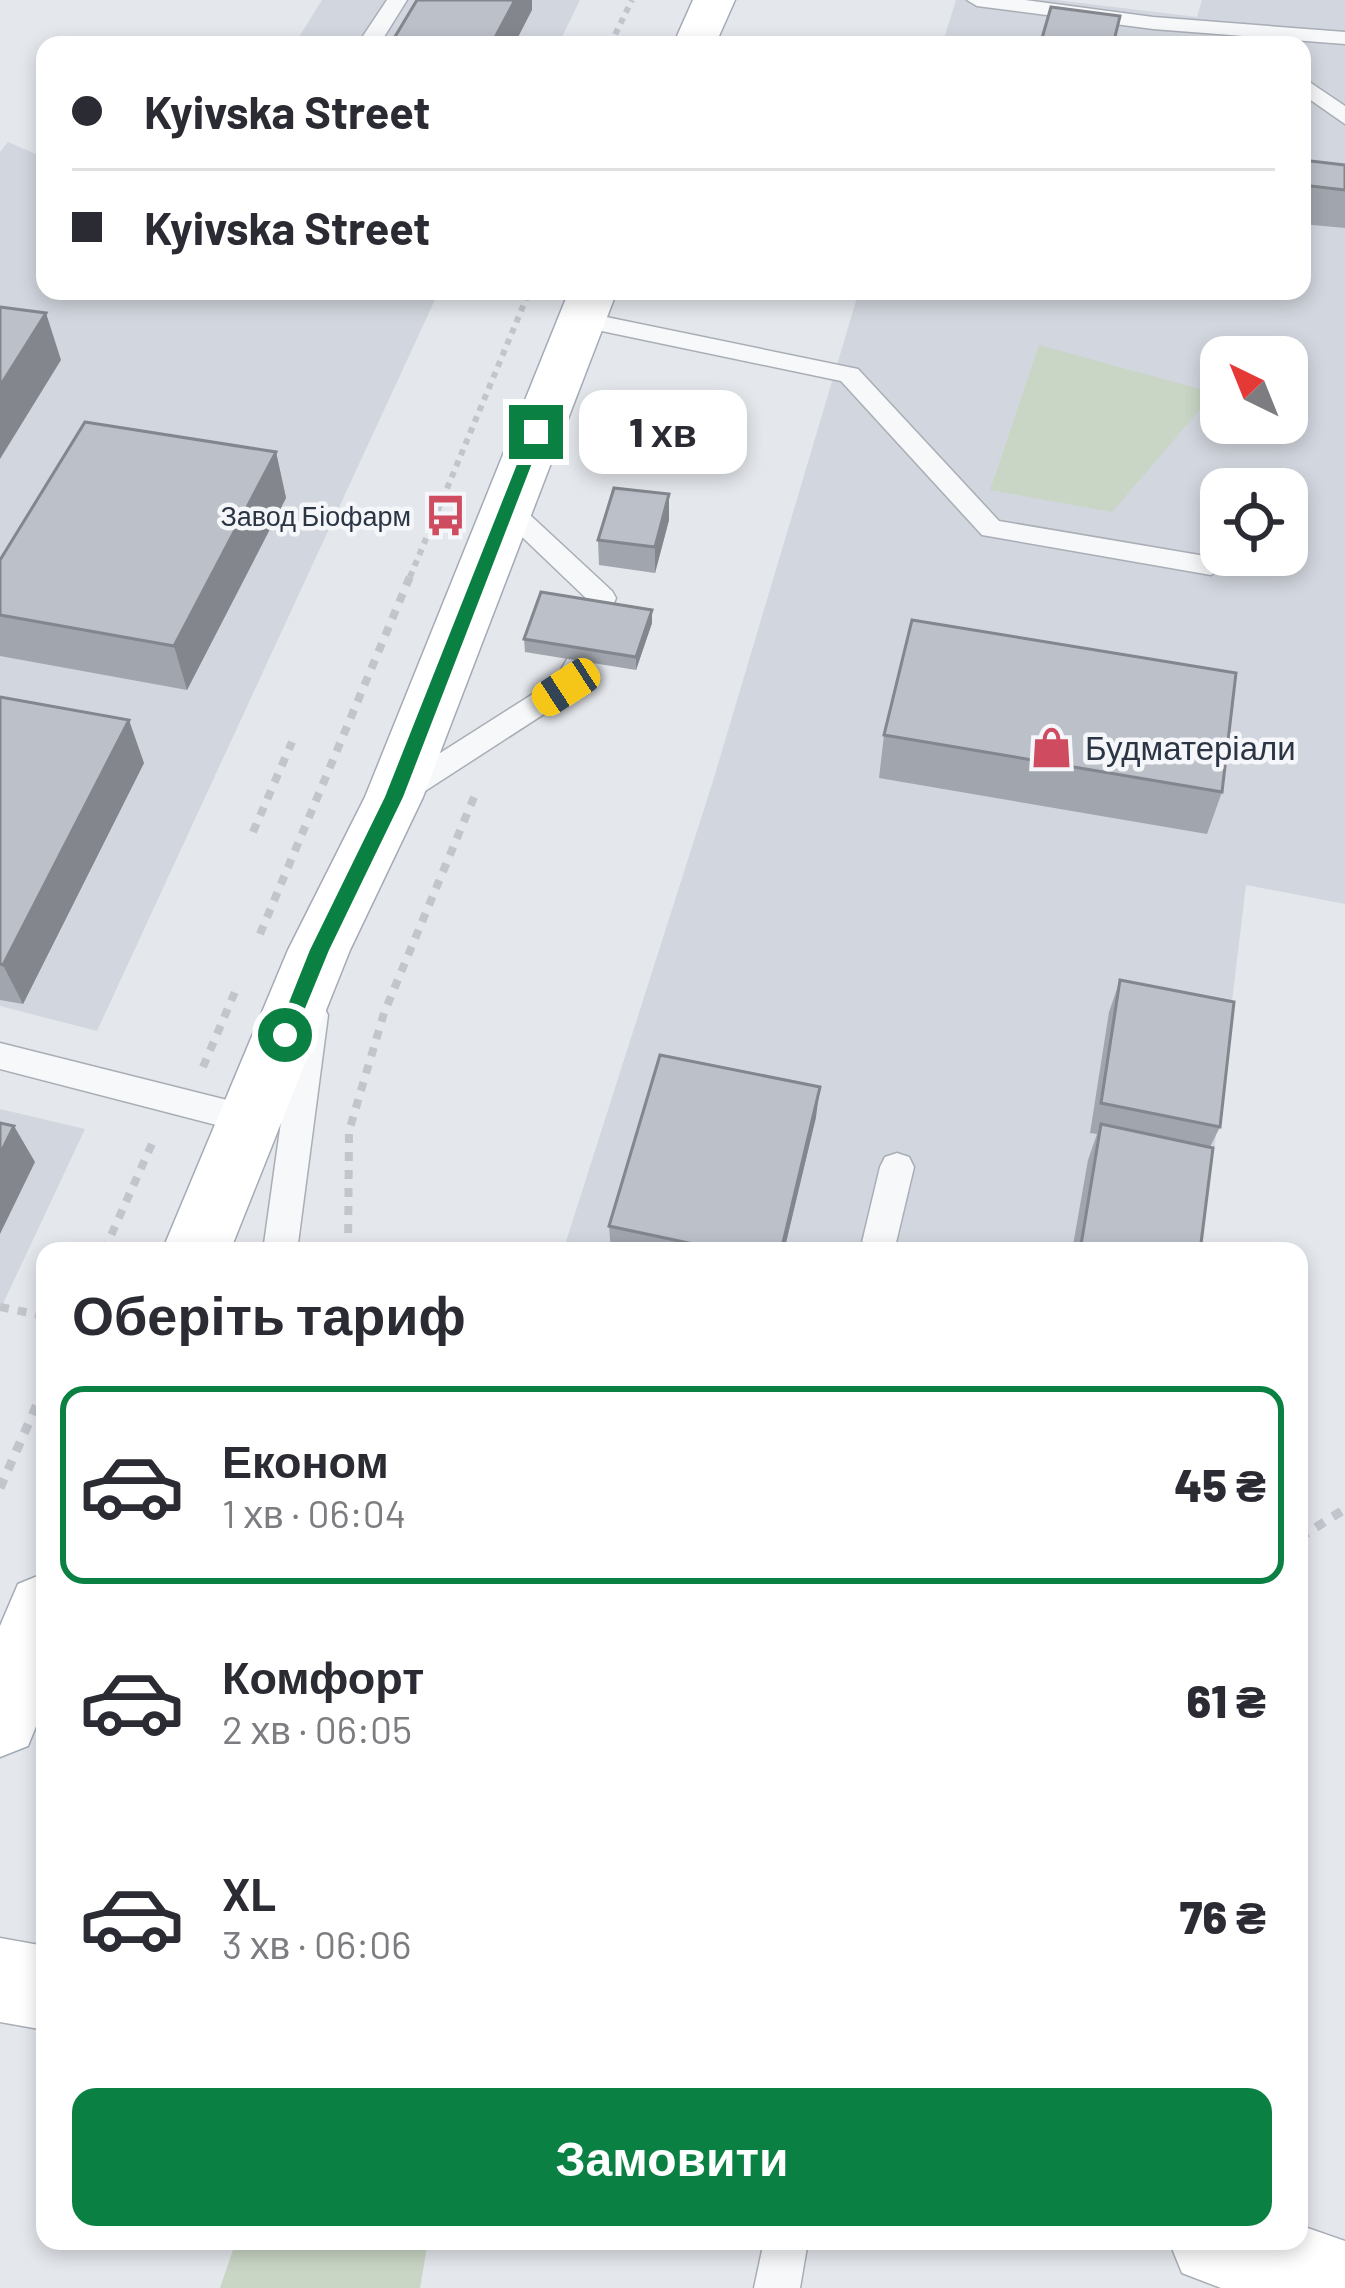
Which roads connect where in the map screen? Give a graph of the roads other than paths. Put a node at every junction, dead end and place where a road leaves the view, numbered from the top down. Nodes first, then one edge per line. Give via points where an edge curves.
1 (397, 0) edge
2 (713, 0) edge
3 (977, 0) edge
4 (1246, 28) junction
5 (1150, 34) edge
6 (374, 36) edge
7 (698, 36) edge
8 (1254, 36) edge
9 (1345, 38) edge
10 (1311, 90) edge
11 (1345, 117) edge
12 (587, 306) edge
13 (506, 507) junction
14 (1200, 564) edge
15 (597, 614) edge
16 (580, 661) edge
17 (394, 797) junction
18 (320, 950) junction
19 (0, 1056) edge
20 (251, 1120) junction
21 (897, 1167) dead end
22 (200, 1242) edge
23 (281, 1242) edge
24 (879, 1242) edge
25 (36, 1632) edge
26 (0, 1718) edge
27 (0, 1980) edge
28 (36, 1986) edge
29 (784, 2250) edge
30 (1241, 2250) edge
31 (1345, 2285) edge
32 (777, 2288) edge

1 - 6 lane
2 - 7 main road
3 - 5 lane
4 - 5 lane
4 - 8 lane
4 - 9 lane
10 - 11 lane
12 - 13 main road
12 - 14 lane via 849,375 991,529
13 - 15 lane via 602,598
13 - 17 main road
16 - 17 lane via 566,687
17 - 18 main road
18 - 20 main road
18 - 23 lane
19 - 20 lane
20 - 22 main road
21 - 24 lane
25 - 26 main road
27 - 28 main road
29 - 32 lane
30 - 31 main road

